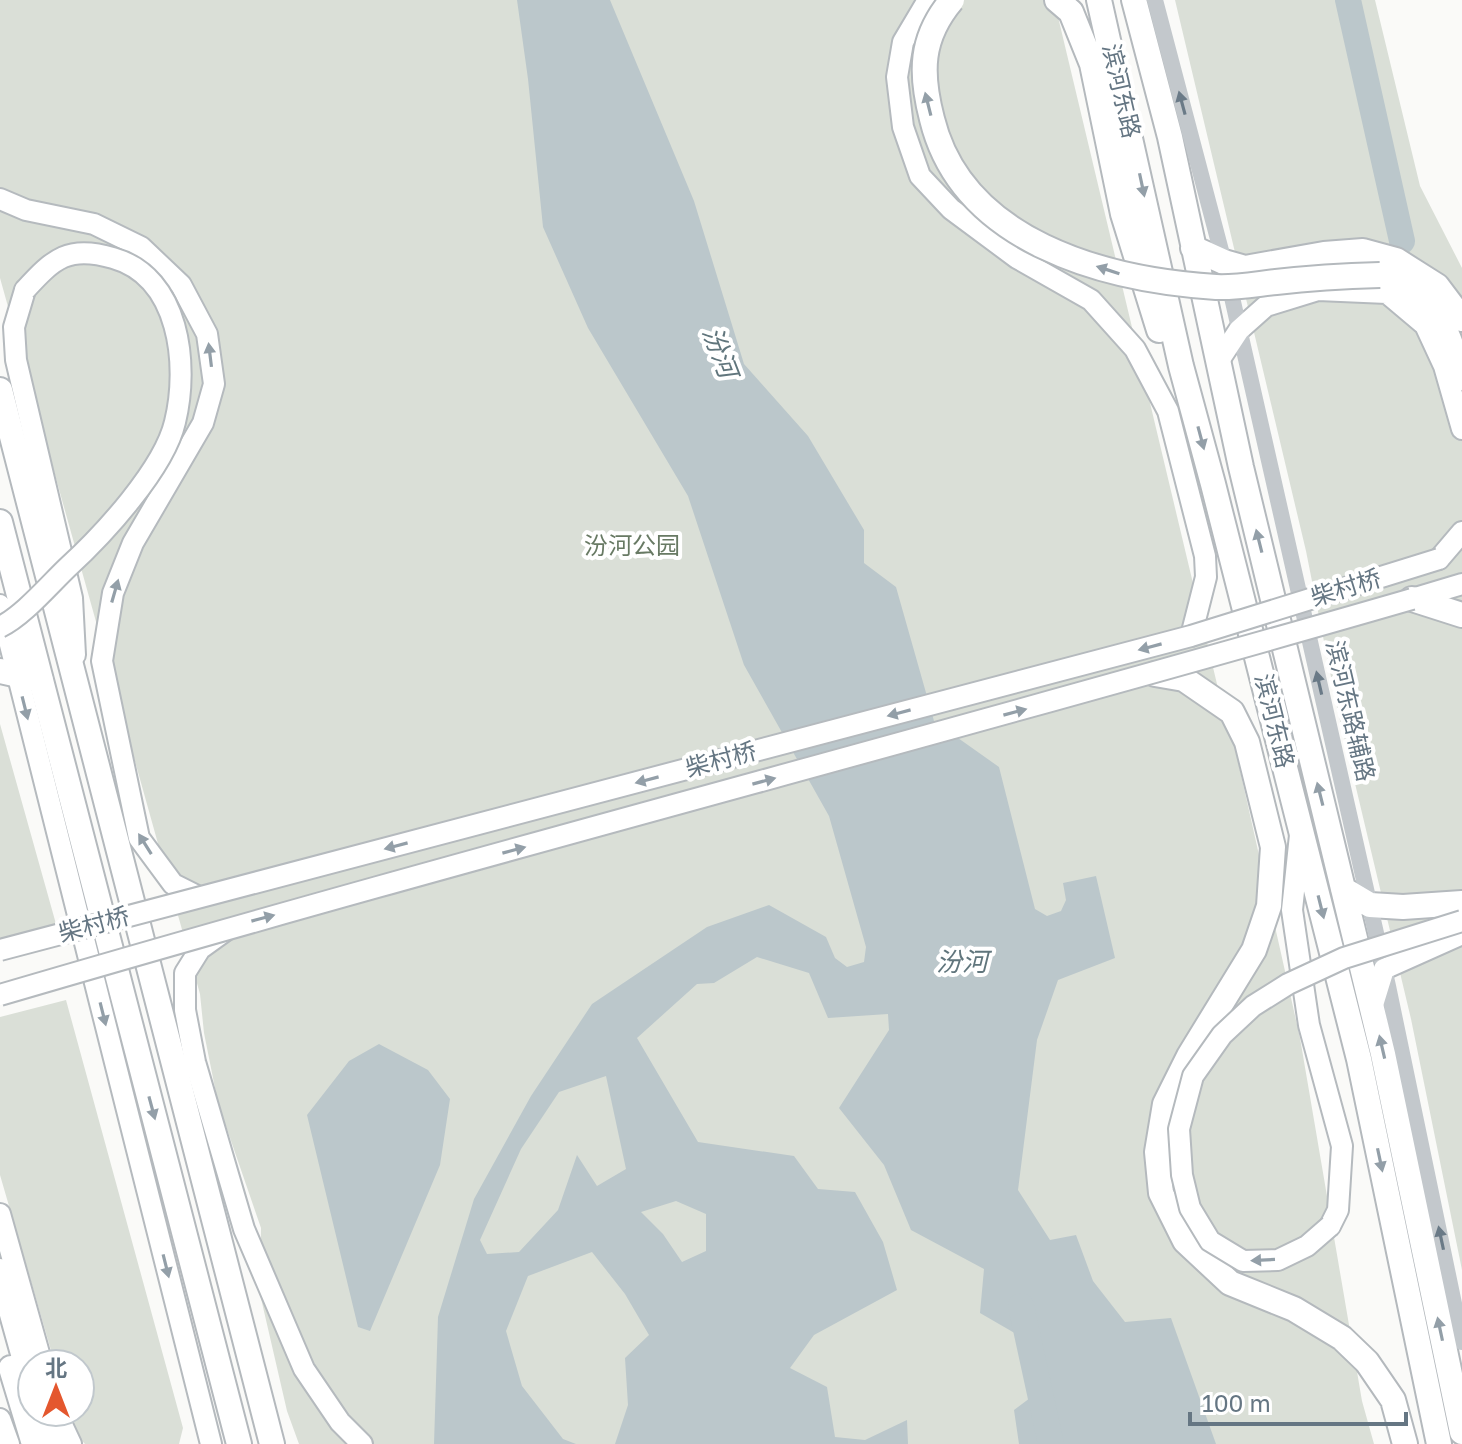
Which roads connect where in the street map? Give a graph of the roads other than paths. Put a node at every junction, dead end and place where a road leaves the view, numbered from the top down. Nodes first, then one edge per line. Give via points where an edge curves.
1 (928, 0) edge
2 (952, 0) edge
3 (1057, 0) edge
4 (1099, 0) edge
5 (1134, 0) edge
6 (1155, 0) edge
7 (0, 199) edge
8 (1193, 248) junction
9 (1224, 262) junction
10 (1462, 319) edge
11 (1239, 330) junction
12 (1218, 362) junction
13 (1462, 378) edge
14 (0, 390) edge
15 (1190, 400) junction
16 (1462, 429) edge
17 (0, 522) edge
18 (1462, 532) edge
19 (1462, 551) edge
20 (1439, 559) junction
21 (1462, 584) edge
22 (1412, 599) junction
23 (0, 605) edge
24 (1462, 615) edge
25 (0, 627) edge
26 (1191, 636) junction
27 (1155, 674) junction
28 (19, 676) edge
29 (77, 691) junction
30 (1301, 827) junction
31 (1343, 889) junction
32 (199, 897) junction
33 (1462, 903) edge
34 (1370, 905) junction
35 (1462, 921) edge
36 (228, 928) junction
37 (1462, 934) edge
38 (0, 950) edge
39 (1384, 969) junction
40 (0, 995) edge
41 (1372, 1008) junction
42 (0, 1214) edge
43 (0, 1271) edge
44 (0, 1331) edge
45 (1462, 1342) edge
46 (21, 1348) edge
47 (38, 1348) edge
48 (247, 1348) junction
49 (224, 1385) junction
50 (0, 1419) edge
51 (1462, 1432) edge
52 (9, 1444) edge
53 (34, 1444) edge
54 (212, 1444) edge
55 (239, 1444) edge
56 (272, 1444) edge
57 (289, 1444) edge
58 (362, 1444) edge
59 (1405, 1444) edge
60 (1439, 1444) edge

1 - 26 main road via 903,42 897,77 903,127 920,176 951,209 1017,258 1091,300 1135,349 1168,411 1205,556 1206,577
13 -> 2 highway, bridge via 1440,315 1395,279 1334,276 1218,287 1131,277 1056,253 1000,222 954,175 924,88 926,44
3 - 15 highway via 1071,12 1092,64 1123,214 1161,338
4 -> 15 highway, 滨河东路
5 - 8 highway, 滨河东路
9 -> 6 street, 滨河东路辅路
32 -> 7 main road via 173,884 139,838 102,661 113,593 133,543 203,423 214,384 207,334 181,285 141,247 94,224
8 - 9 highway
8 - 12 highway, 滨河东路
9 - 10 highway via 1245,268 1363,251 1396,260 1437,286
9 - 11 street, 滨河东路辅路
11 - 12 main road
11 - 16 main road via 1266,306 1318,290 1387,293 1425,325 1444,366
34 -> 11 street, 滨河东路辅路
31 -> 12 highway, 滨河东路
14 - 29 highway
15 -> 30 highway, 滨河东路
17 - 28 highway
18 - 20 main road
19 - 20 main road, 柴村桥
20 - 26 main road, 柴村桥, bridge
21 - 22 main road, 柴村桥
22 - 24 highway
22 - 27 main road, 柴村桥, bridge
23 - 28 main road
25 - 29 main road, bridge via 84,553 133,496 175,426 183,377 178,339 154,283 127,262 96,253 69,253 48,265 25,290 14,327 16,360 72,598
26 -> 32 main road, 柴村桥, bridge
36 -> 27 main road, 柴村桥, bridge
27 - 59 highway via 1184,679 1232,712 1247,742 1273,847 1269,906 1254,950 1165,1104 1157,1152 1161,1193 1185,1241 1230,1283 1294,1309 1342,1338 1367,1362 1393,1400
28 -> 49 highway
28 -> 54 main road
29 - 48 highway
30 -> 35 main road, bridge via 1292,910 1309,1025 1342,1146 1338,1210 1330,1226 1307,1246 1278,1260 1243,1261 1210,1241 1190,1208 1179,1129 1193,1076 1222,1035 1288,984 1344,958
30 -> 60 highway, 滨河东路 via 1359,1059
31 - 34 highway
31 - 41 highway, 滨河东路
32 - 38 main road, 柴村桥, bridge
33 - 34 highway
34 - 39 street, 滨河东路辅路
36 - 40 main road, 柴村桥, bridge
36 - 58 main road, bridge via 200,949 185,973 185,1010 195,1062 244,1229 304,1369
37 - 39 main road
39 - 41 main road
45 -> 39 street, 滨河东路辅路
51 -> 41 highway, 滨河东路
42 - 47 main road
43 - 46 highway
44 - 53 highway
48 - 56 highway
48 - 57 highway via 274,1396
49 - 54 main road via 219,1436
49 - 55 highway
50 - 52 main road

